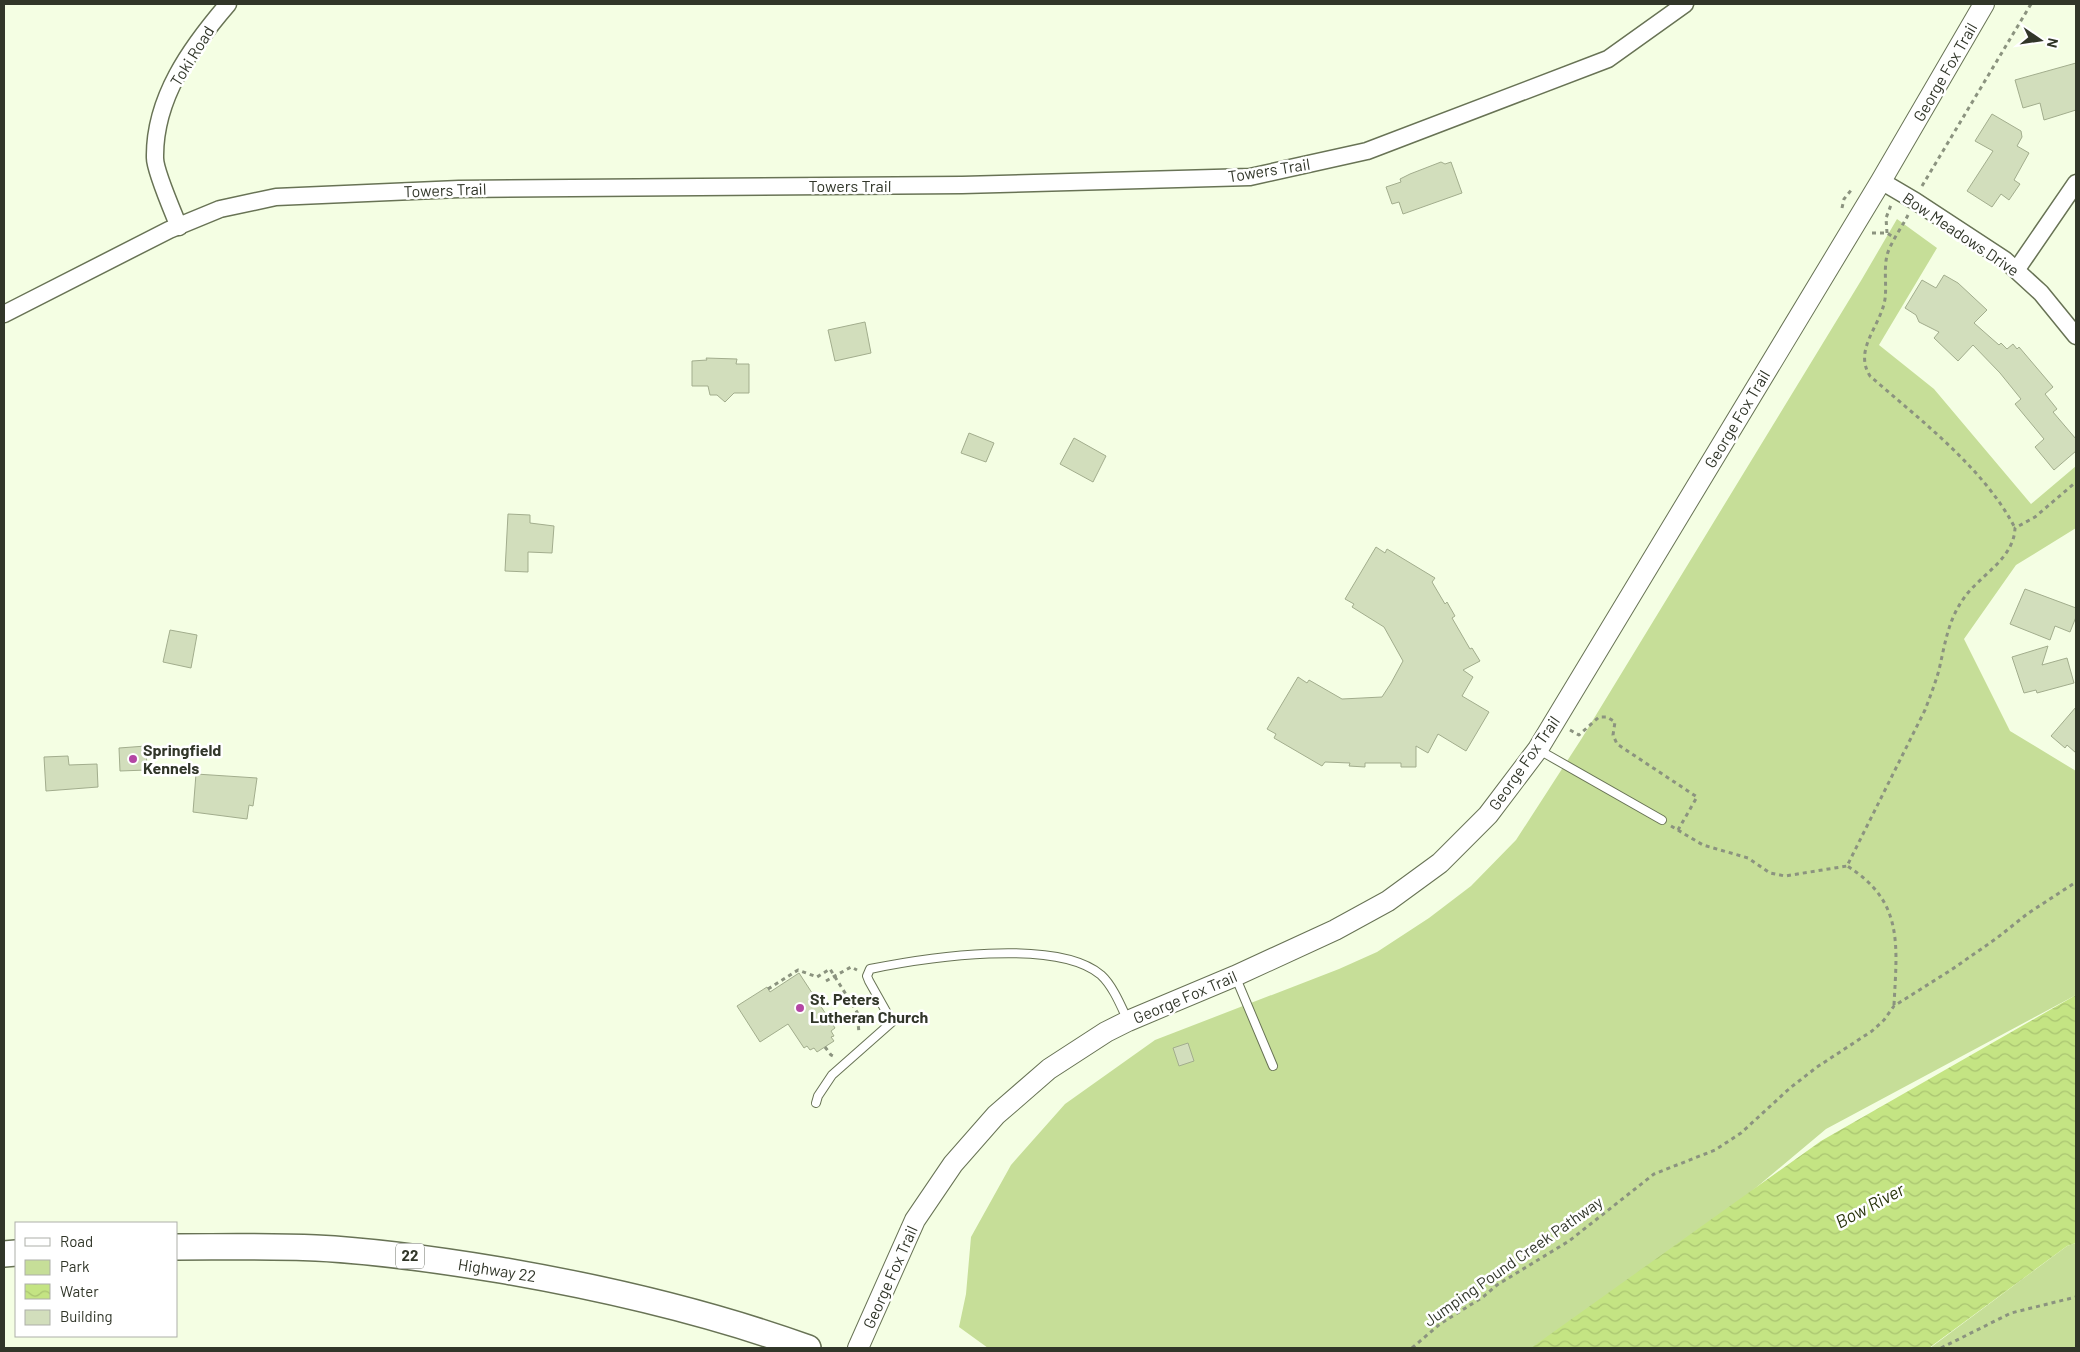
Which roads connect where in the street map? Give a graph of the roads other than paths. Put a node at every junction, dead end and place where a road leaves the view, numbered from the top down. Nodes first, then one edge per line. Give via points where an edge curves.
1 (228, 4) edge
2 (1685, 4) edge
3 (1984, 4) edge
4 (1881, 181) junction
5 (2076, 183) edge
6 (179, 227) junction
7 (2016, 269) junction
8 (4, 314) edge
9 (2076, 336) edge
10 (1538, 749) junction
11 (1662, 820) road end
12 (1235, 976) junction
13 (1128, 1020) junction
14 (1274, 1066) dead end
15 (816, 1103) dead end
16 (178, 1247) edge
17 (808, 1348) edge
18 (858, 1348) edge

1 - 6 street, Toki Road via 180,68 160,112 155,160
2 - 6 street, Towers Trail via 1608,59 1367,151 1250,176 962,185 459,189 276,197 220,209
3 - 4 street, George Fox Trail
4 - 7 street, Bow Meadows Drive
4 - 10 street, George Fox Trail
5 - 7 street
6 - 8 street, Towers Trail
7 - 9 street, Bow Meadows Drive
10 - 11 lane
10 - 12 street, George Fox Trail via 1488,815 1440,863 1388,901 1335,930
12 - 13 street, George Fox Trail
12 - 14 lane
13 - 15 lane via 1119,1000 1101,975 1078,963 1038,954 1004,952 870,969 867,976 892,1022 832,1075
13 - 18 street, George Fox Trail via 1049,1069 996,1115 953,1164 915,1220
16 - 17 main road, Highway 22 / 22 via 317,1248 405,1255 482,1267 577,1283 722,1320

